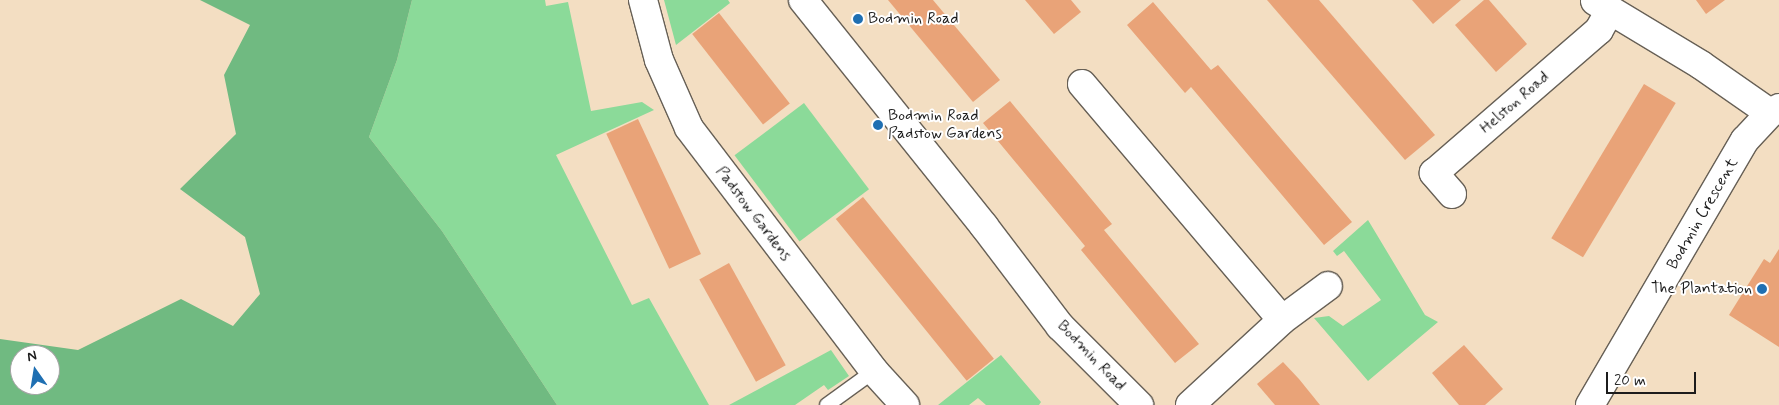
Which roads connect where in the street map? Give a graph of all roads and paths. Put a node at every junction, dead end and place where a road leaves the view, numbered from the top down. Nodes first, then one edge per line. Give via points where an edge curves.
1 (643, 0) edge
2 (803, 0) edge
3 (1602, 5) edge
4 (1082, 84) dead end
5 (1774, 111) edge
6 (1452, 194) dead end
7 (1328, 286) dead end
8 (1282, 320) junction
9 (874, 372) junction
10 (827, 405) edge
11 (905, 405) edge
12 (1139, 405) edge
13 (1190, 405) edge
14 (1590, 405) edge

1 - 9 street, Padstow Gardens via 659,60 689,128
2 - 12 street, Bodmin Road via 1060,326
3 - 5 street, Helston Road
3 - 6 street, Helston Road via 1600,30 1434,173
4 - 8 street
5 - 14 street, Bodmin Crescent via 1745,140
7 - 8 street
8 - 13 street
9 - 10 lane
9 - 11 street, Padstow Gardens

